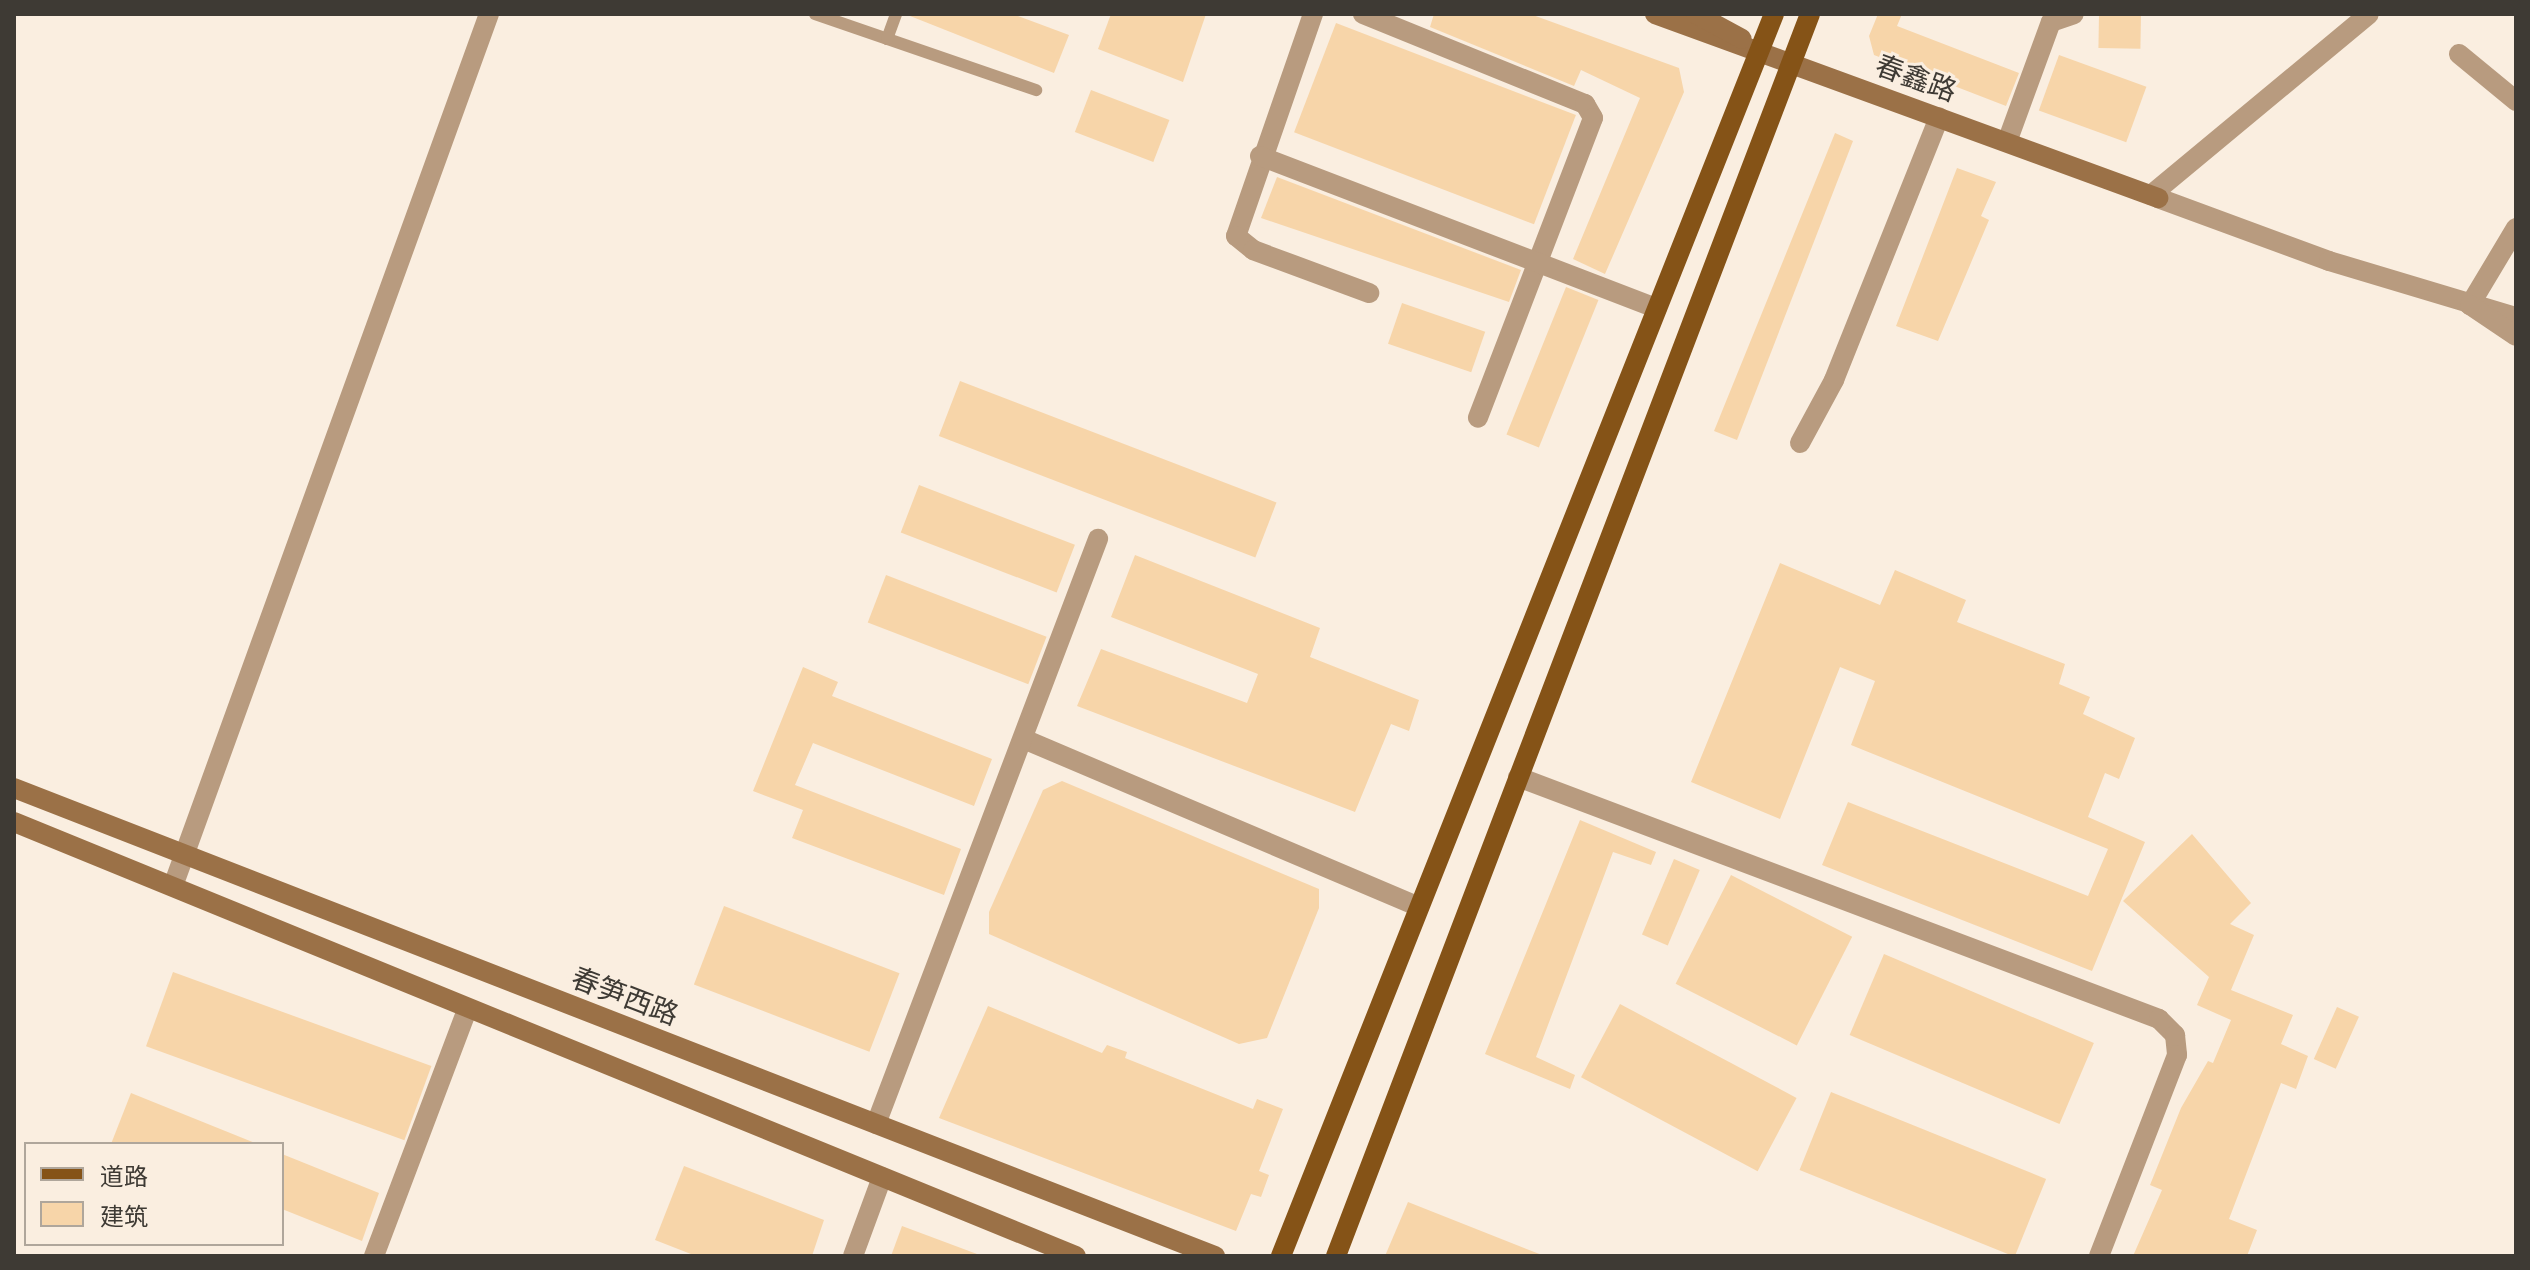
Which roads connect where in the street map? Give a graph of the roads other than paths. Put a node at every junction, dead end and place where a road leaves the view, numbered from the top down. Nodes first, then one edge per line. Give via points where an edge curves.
1 (489, 14) edge
2 (815, 14) edge
3 (896, 14) edge
4 (1313, 14) edge
5 (1363, 14) edge
6 (1655, 14) edge
7 (1696, 14) edge
8 (1774, 14) edge
9 (1810, 14) edge
10 (2074, 14) edge
11 (2369, 14) edge
12 (2042, 18) edge
13 (887, 39) junction
14 (1758, 52) junction
15 (2459, 54) dead end
16 (1791, 61) junction
17 (1036, 90) dead end
18 (2516, 101) edge
19 (1939, 117) junction
20 (2007, 142) junction
21 (1260, 156) junction
22 (2154, 196) junction
23 (2516, 228) edge
24 (1539, 260) junction
25 (1369, 293) dead end
26 (2470, 305) junction
27 (1657, 308) junction
28 (2516, 317) edge
29 (2516, 336) edge
30 (1478, 418) dead end
31 (1800, 443) dead end
32 (1098, 539) dead end
33 (1026, 740) junction
34 (1518, 777) junction
35 (14, 788) edge
36 (14, 822) edge
37 (188, 854) junction
38 (173, 886) junction
39 (1419, 907) junction
40 (467, 1010) junction
41 (876, 1124) junction
42 (882, 1177) junction
43 (374, 1256) edge
44 (853, 1256) edge
45 (1076, 1256) edge
46 (1215, 1256) edge
47 (1281, 1256) edge
48 (1336, 1256) edge
49 (2099, 1256) edge

1 - 37 street
2 - 13 lane
3 - 13 lane
4 - 21 street
5 - 24 street via 1585,104 1593,118
6 - 14 main road, 春鑫路
7 - 14 main road, 春鑫路
8 - 14 main road
9 - 16 main road
10 - 12 street
11 - 22 street
12 - 20 street
13 - 17 lane
14 - 16 main road, 春鑫路
14 - 27 main road
15 - 18 street
16 - 19 main road, 春鑫路
16 - 34 main road
19 - 20 main road, 春鑫路
19 - 31 street via 1834,380
20 - 22 main road, 春鑫路
21 - 24 street
21 - 25 street via 1236,236 1253,250
22 - 26 street
23 - 26 street
24 - 27 street
24 - 30 street
26 - 28 street
26 - 29 street
27 - 39 main road
32 - 33 street
33 - 39 street
33 - 41 street
34 - 48 main road
34 - 49 street via 2159,1019 2175,1035 2177,1055
35 - 37 main road, 春笋西路
36 - 38 main road
37 - 38 street
37 - 41 main road, 春笋西路
38 - 40 main road
39 - 47 main road
40 - 42 main road
40 - 43 street
41 - 46 main road, 春笋西路
42 - 44 street
42 - 45 main road

